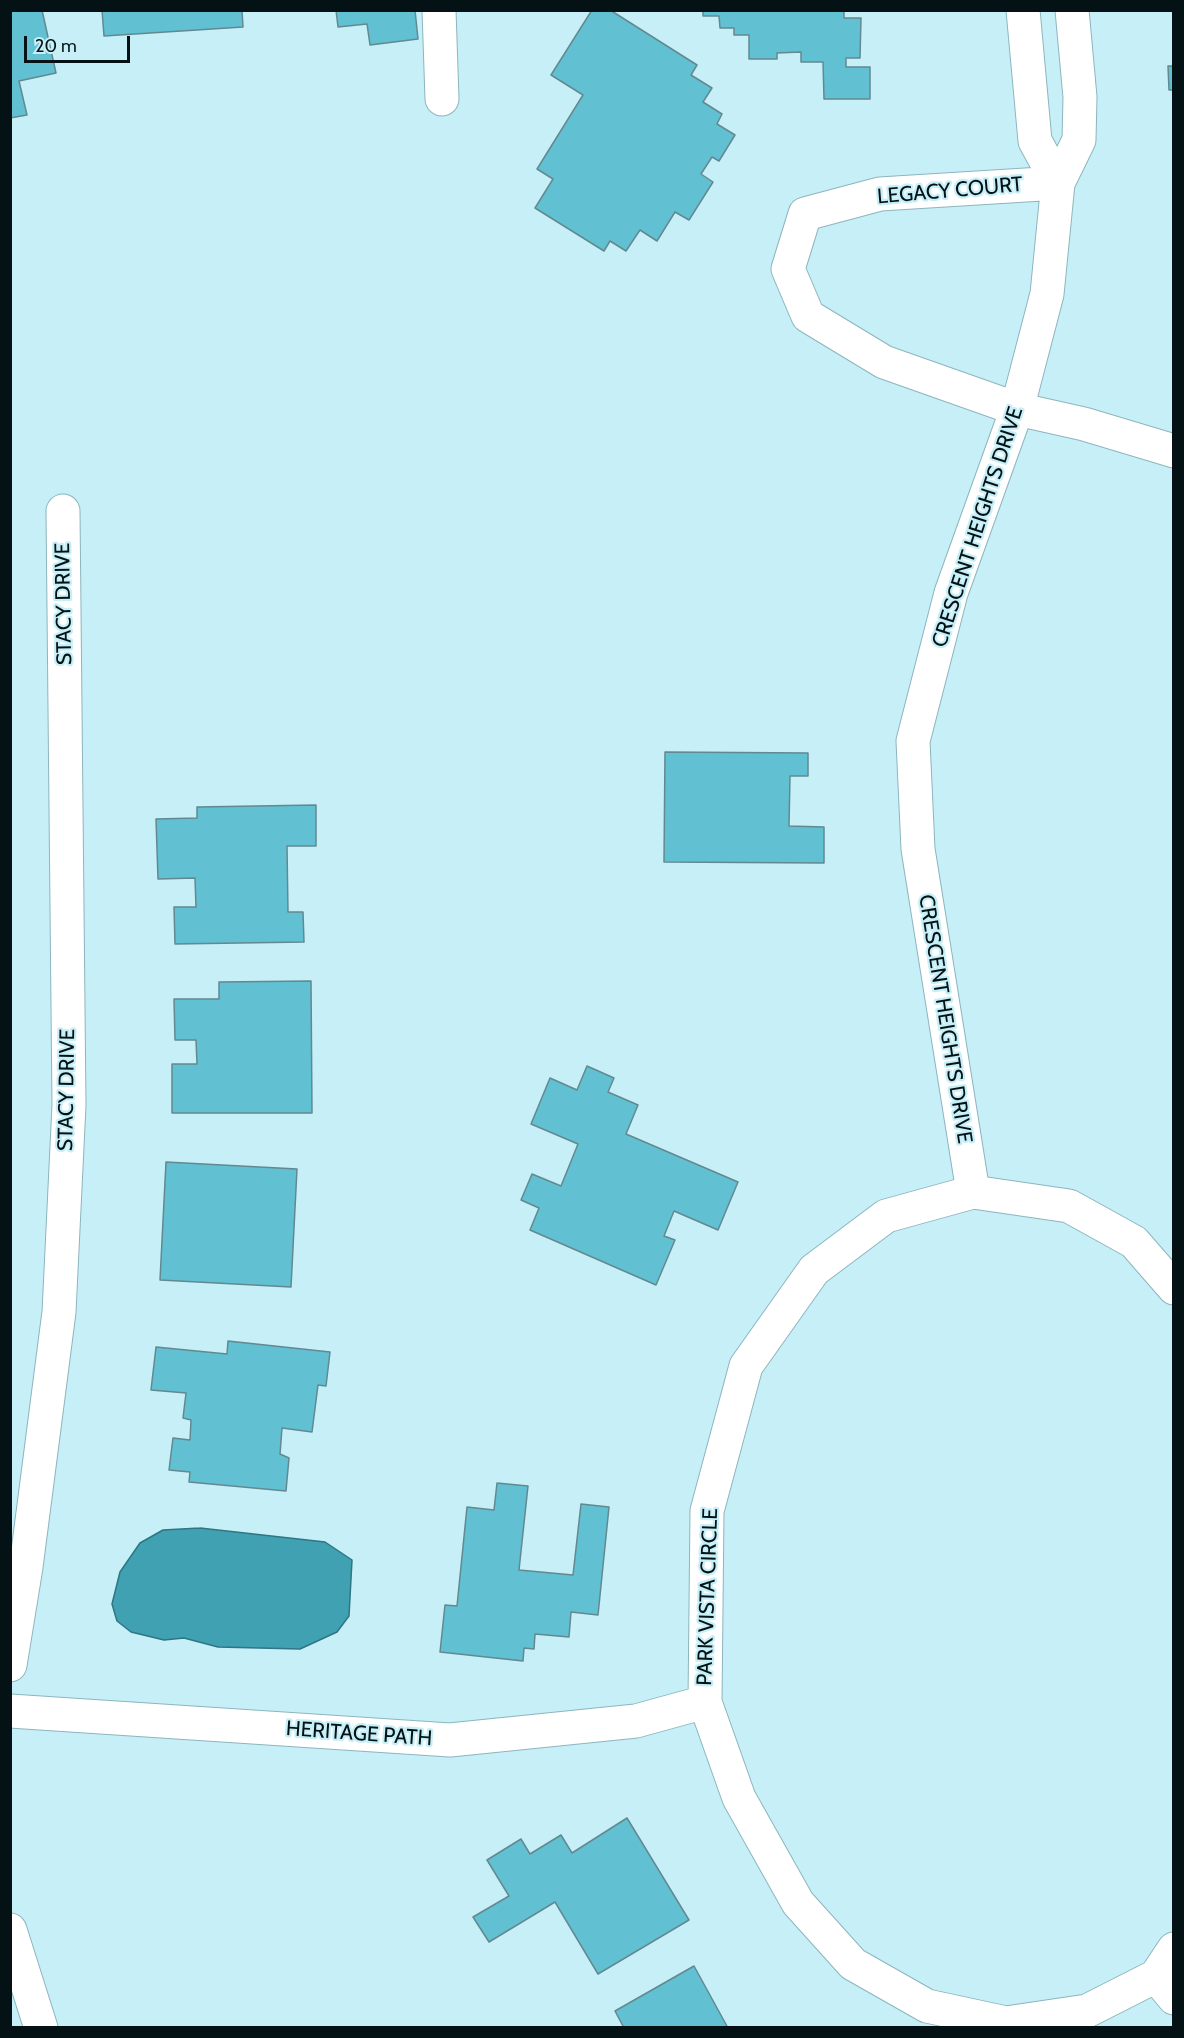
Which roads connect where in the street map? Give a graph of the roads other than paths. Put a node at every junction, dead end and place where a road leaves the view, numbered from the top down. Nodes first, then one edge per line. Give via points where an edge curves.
1 (439, 10) edge
2 (1023, 10) edge
3 (1073, 26) edge
4 (1026, 46) junction
5 (442, 99) dead end
6 (1058, 183) junction
7 (1017, 409) junction
8 (1173, 452) edge
9 (63, 511) dead end
10 (973, 1192) junction
11 (1173, 1288) edge
12 (10, 1665) edge
13 (705, 1702) junction
14 (10, 1712) edge
15 (10, 1930) edge
16 (1173, 1949) edge
17 (1165, 1987) edge
18 (41, 2028) edge

1 - 5 street
2 - 4 street
3 - 4 street via 1075,49 1058,64 1042,64
3 - 6 street via 1080,97 1079,140
4 - 6 street via 1035,141
6 - 7 street, CRESCENT HEIGHTS DRIVE via 1047,294
6 - 7 street, LEGACY COURT via 880,194 805,214 788,269 808,316 884,362
7 - 8 street, LEGACY COURT via 1084,424
7 - 10 street, CRESCENT HEIGHTS DRIVE via 951,593 913,741 918,849
9 - 12 street, STACY DRIVE via 69,1105 59,1312
10 - 11 street, PARK VISTA CIRCLE via 1069,1206 1134,1242
10 - 13 street, PARK VISTA CIRCLE via 886,1215 814,1270 746,1366 707,1511
13 - 14 street, HERITAGE PATH via 636,1721 450,1740
13 - 17 street, PARK VISTA CIRCLE via 739,1798 798,1903 853,1965 927,2006 1006,2023 1087,2011
15 - 18 street
16 - 17 street, PARK VISTA CIRCLE

